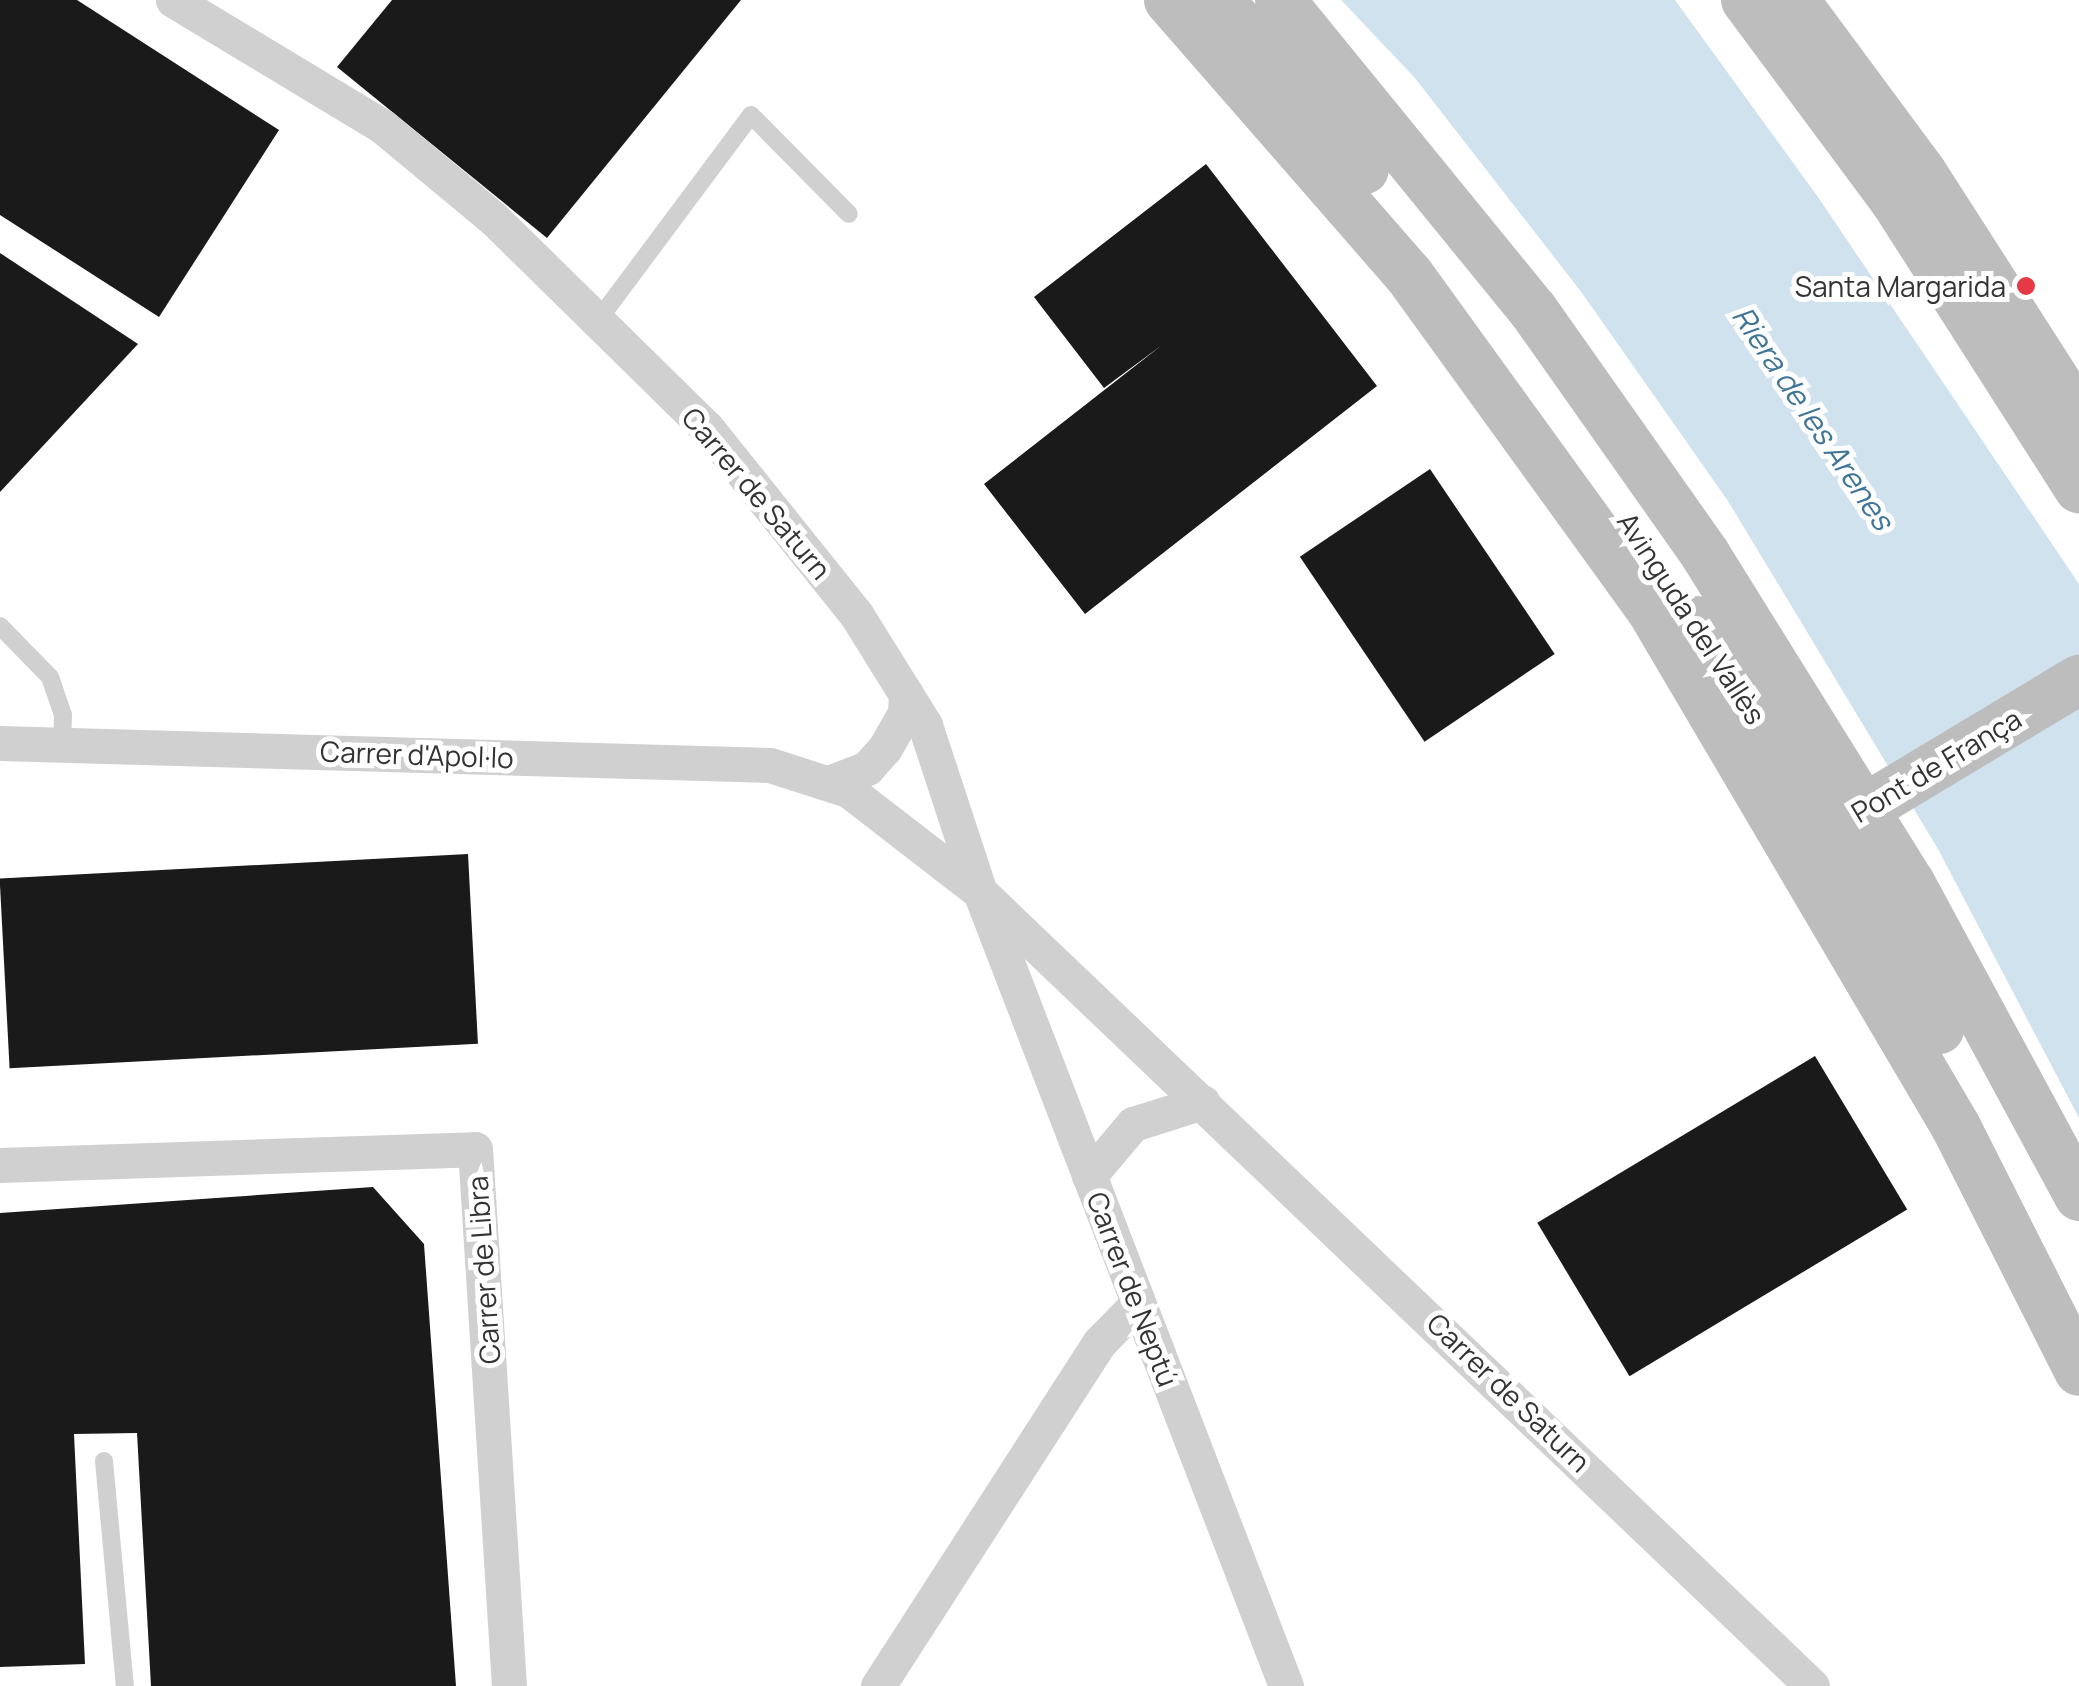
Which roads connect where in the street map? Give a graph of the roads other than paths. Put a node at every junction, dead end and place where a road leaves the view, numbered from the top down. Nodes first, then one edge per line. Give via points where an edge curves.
1 (173, 0) edge
2 (1169, 0) edge
3 (1219, 0) edge
4 (1280, 0) edge
5 (1746, 0) edge
6 (1794, 0) edge
7 (849, 214) dead end
8 (1403, 243) junction
9 (599, 319) junction
10 (2079, 418) edge
11 (2079, 488) edge
12 (0, 626) edge
13 (2079, 680) edge
14 (906, 694) junction
15 (0, 743) edge
16 (62, 744) junction
17 (831, 782) junction
18 (1828, 831) junction
19 (980, 892) junction
20 (1203, 1102) junction
21 (0, 1165) edge
22 (1090, 1176) junction
23 (2079, 1196) edge
24 (2079, 1294) edge
25 (1138, 1302) junction
26 (2079, 1372) edge
27 (104, 1462) dead end
28 (125, 1686) edge
29 (509, 1686) edge
30 (878, 1686) edge
31 (1286, 1686) edge
32 (1812, 1686) edge

1 - 9 street, Carrer de Saturn via 382,126 493,218
2 - 8 main road
3 - 8 main road
4 - 18 main road, Avinguda del Vallès via 1604,404
5 - 11 main road via 1896,202
6 - 10 main road via 1922,173
7 - 9 lane via 751,115
8 - 18 main road via 1651,609
9 - 14 street, Carrer de Saturn via 777,508
12 - 16 lane via 50,677 63,715
13 - 18 main road, Pont de França
14 - 17 street via 905,713 885,748 867,768
14 - 19 street, Carrer de Saturn via 925,725
15 - 16 street, Carrer d'Apol·lo
16 - 17 street, Carrer d'Apol·lo via 770,764
17 - 19 street, Carrer d'Apol·lo via 886,814
18 - 23 main road, Avinguda del Vallès
18 - 24 main road, Avinguda del Vallès
18 - 26 main road via 1956,1127
19 - 20 street, Carrer de Saturn
19 - 22 street, Carrer de Neptú
20 - 22 street via 1132,1124
20 - 32 street, Carrer de Saturn
21 - 29 street, Carrer de Libra via 475,1149
22 - 25 street, Carrer de Neptú
25 - 30 street via 1100,1342
25 - 31 street, Carrer de Neptú
27 - 28 lane

